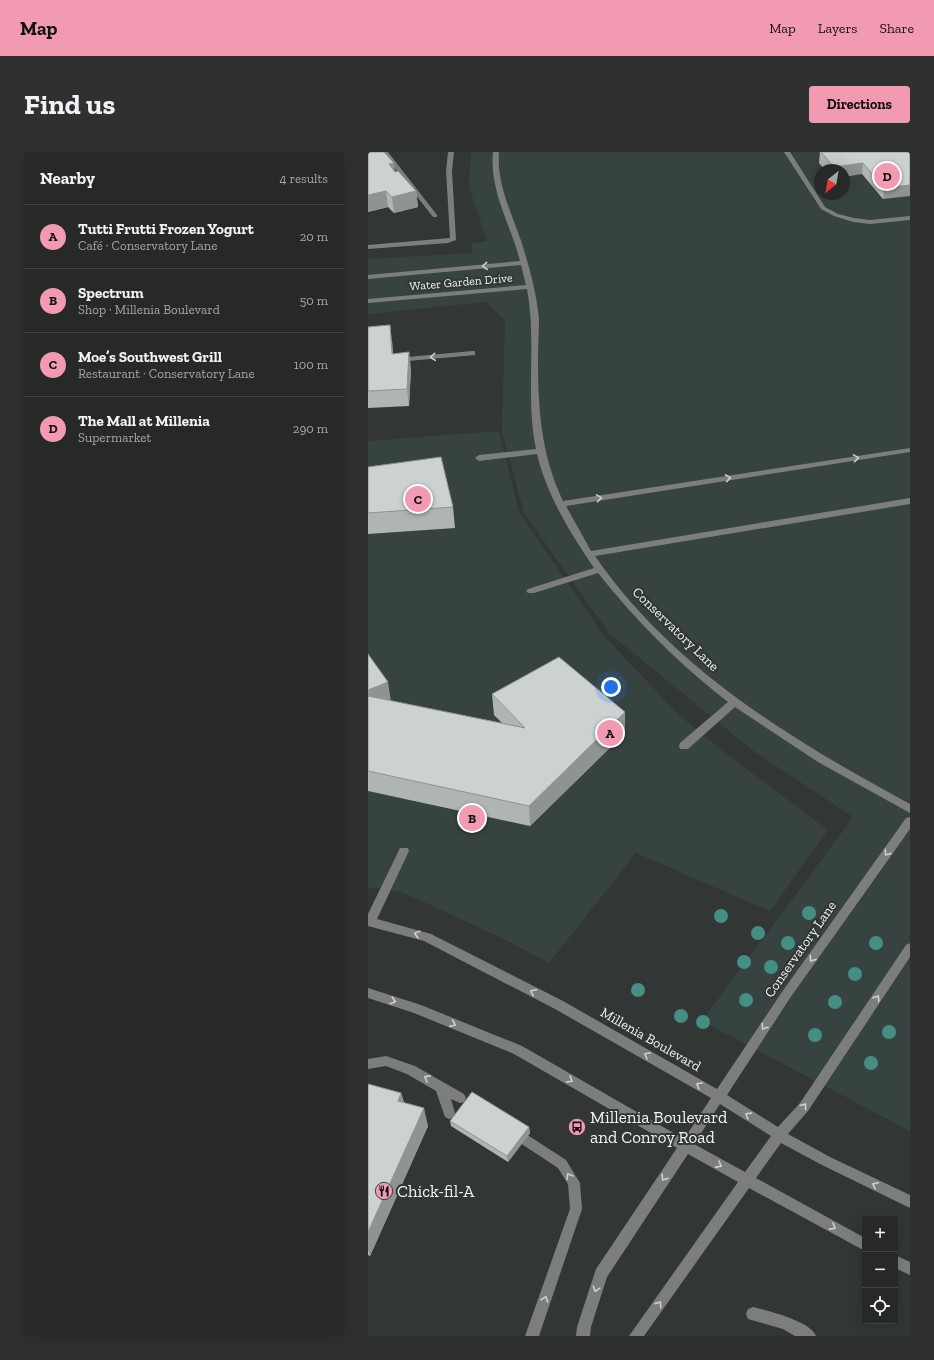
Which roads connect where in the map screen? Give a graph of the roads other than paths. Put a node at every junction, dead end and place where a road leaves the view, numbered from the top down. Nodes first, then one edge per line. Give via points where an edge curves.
1 (385, 152) edge
2 (450, 152) edge
3 (496, 152) edge
4 (787, 152) edge
5 (390, 159) junction
6 (383, 160) edge
7 (435, 216) dead end
8 (910, 218) edge
9 (368, 247) edge
10 (524, 263) junction
11 (368, 277) edge
12 (530, 288) junction
13 (368, 301) edge
14 (472, 353) dead end
15 (394, 360) edge
16 (541, 450) junction
17 (910, 450) edge
18 (480, 458) dead end
19 (910, 501) edge
20 (561, 504) junction
21 (588, 554) junction
22 (600, 569) junction
23 (531, 591) dead end
24 (734, 703) junction
25 (684, 746) dead end
26 (910, 808) edge
27 (910, 821) edge
28 (404, 851) dead end
29 (369, 921) edge
30 (910, 948) edge
31 (368, 993) edge
32 (368, 1064) edge
33 (441, 1086) junction
34 (718, 1096) junction
35 (460, 1098) dead end
36 (449, 1113) dead end
37 (515, 1133) edge
38 (778, 1135) junction
39 (534, 1146) junction
40 (685, 1146) junction
41 (512, 1148) edge
42 (748, 1180) junction
43 (910, 1202) edge
44 (862, 1243) edge
45 (898, 1263) edge
46 (910, 1269) edge
47 (753, 1314) dead end
48 (532, 1336) edge
49 (583, 1336) edge
50 (636, 1336) edge
51 (809, 1336) edge

1 - 5 street
2 - 9 street via 449,179 454,239 448,242
3 - 10 street, Water Garden Drive via 500,195
4 - 8 street via 823,208 836,215 870,222
5 - 6 street
5 - 7 street
10 -> 11 street, Water Garden Drive
10 - 12 street, Water Garden Drive
12 - 13 street, Water Garden Drive
12 - 16 street, Conservatory Lane via 535,313 534,410
14 -> 15 street
16 - 18 street
16 - 20 street, Conservatory Lane
20 -> 17 street
19 - 21 street
20 - 21 street, Conservatory Lane
21 - 22 street, Conservatory Lane
22 - 23 street
22 - 24 street, Conservatory Lane via 621,598 655,634
24 - 25 street
24 - 26 street, Conservatory Lane via 790,741
27 -> 34 street, Conservatory Lane via 786,995
28 - 29 street
34 -> 29 street, Millenia Boulevard via 588,1020 427,936
38 -> 30 street via 804,1107
31 -> 40 street via 417,1009 518,1050
33 -> 32 street via 386,1060
33 - 35 street
33 - 36 street
38 -> 34 street, Millenia Boulevard
34 - 40 street, Conservatory Lane
37 - 39 street
38 - 42 street
43 -> 38 street, Millenia Boulevard
39 - 41 street
48 -> 39 street via 576,1210 574,1183 562,1164
40 -> 42 street
40 -> 49 street, Conservatory Lane via 600,1274
42 -> 44 street
50 -> 42 street
45 - 46 street
47 - 51 street via 785,1323

